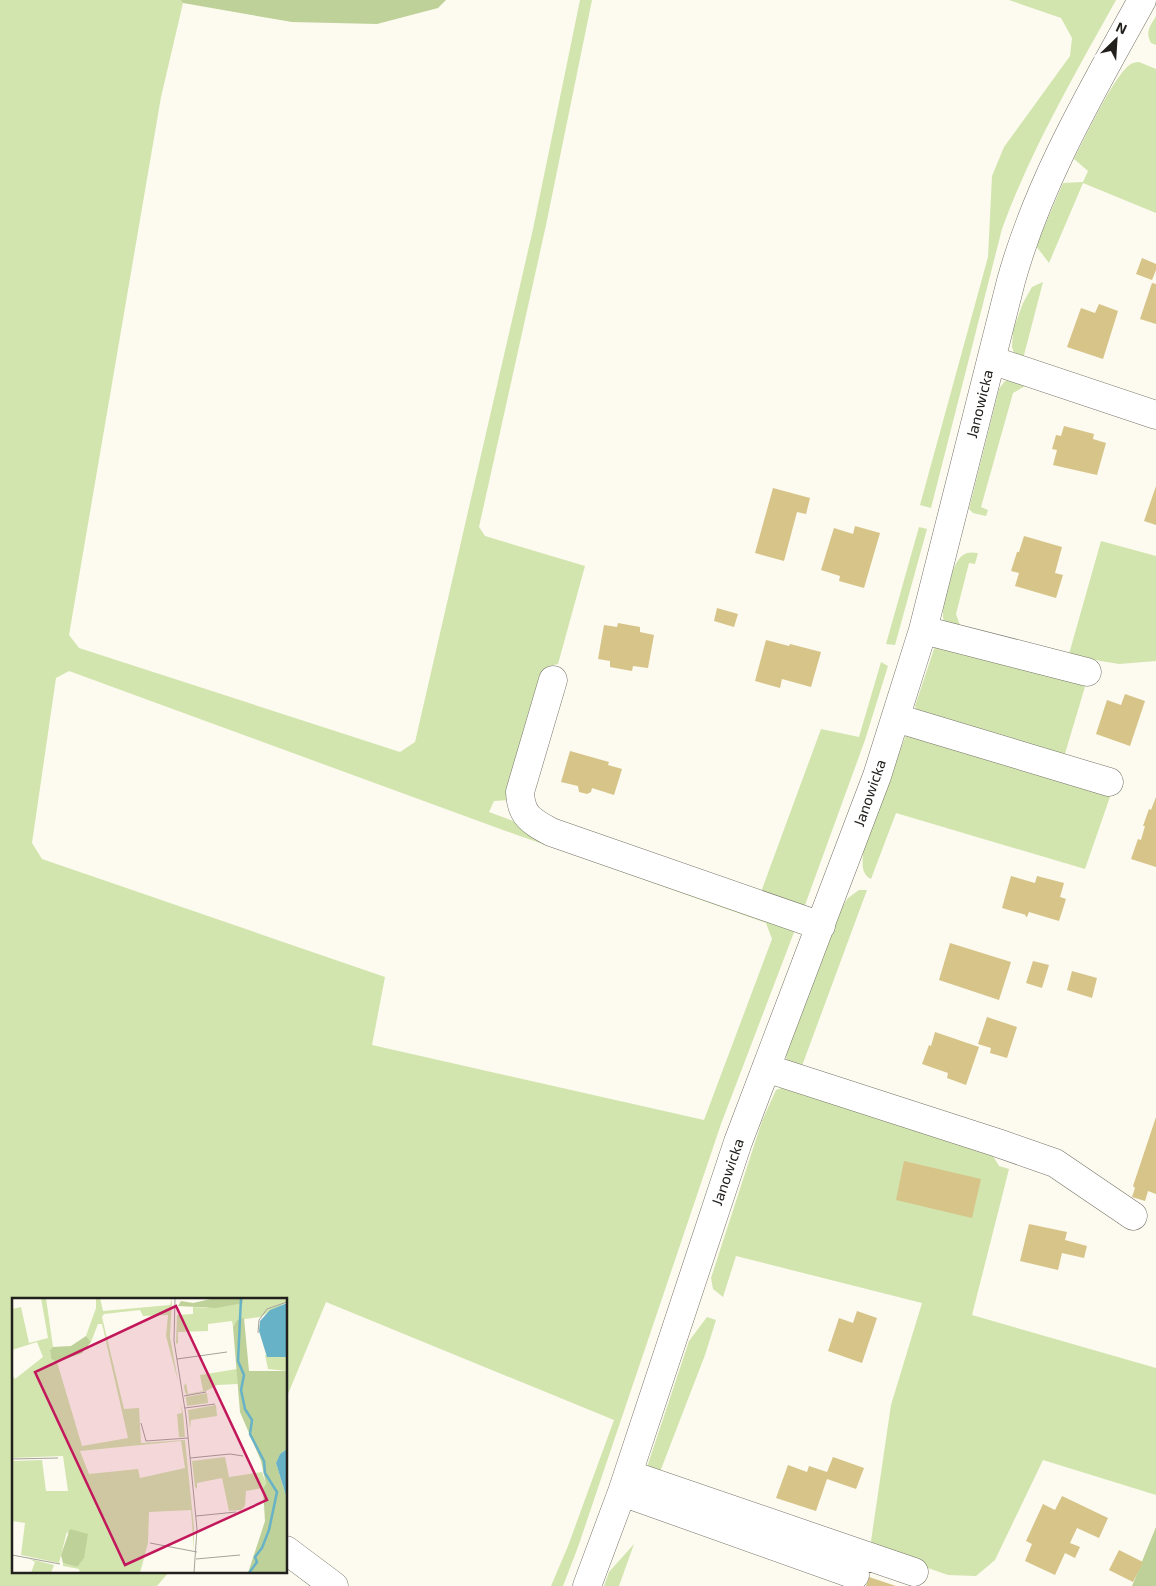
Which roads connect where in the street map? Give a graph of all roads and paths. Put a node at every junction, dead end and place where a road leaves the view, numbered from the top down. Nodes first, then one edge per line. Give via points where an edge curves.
1 (1142, 0) edge
2 (991, 360) junction
3 (1156, 415) edge
4 (923, 630) junction
5 (1087, 672) dead end
6 (553, 680) dead end
7 (896, 718) junction
8 (1109, 782) dead end
9 (821, 926) junction
10 (766, 1068) junction
11 (1133, 1216) dead end
12 (625, 1483) junction
13 (288, 1552) edge
14 (914, 1572) dead end
15 (855, 1575) dead end
16 (334, 1586) edge
17 (587, 1586) edge

1 - 2 street, Janowicka via 1074,124 1036,207 1018,257
2 - 3 street
2 - 4 street, Janowicka
4 - 5 street
4 - 7 street, Janowicka
6 - 9 street via 520,792 521,805 527,817 551,832
7 - 8 street
7 - 9 street, Janowicka
9 - 10 street, Janowicka
10 - 11 street via 1055,1163
10 - 12 street, Janowicka via 738,1142
12 - 14 street
12 - 15 street
12 - 17 street, Janowicka
13 - 16 street

